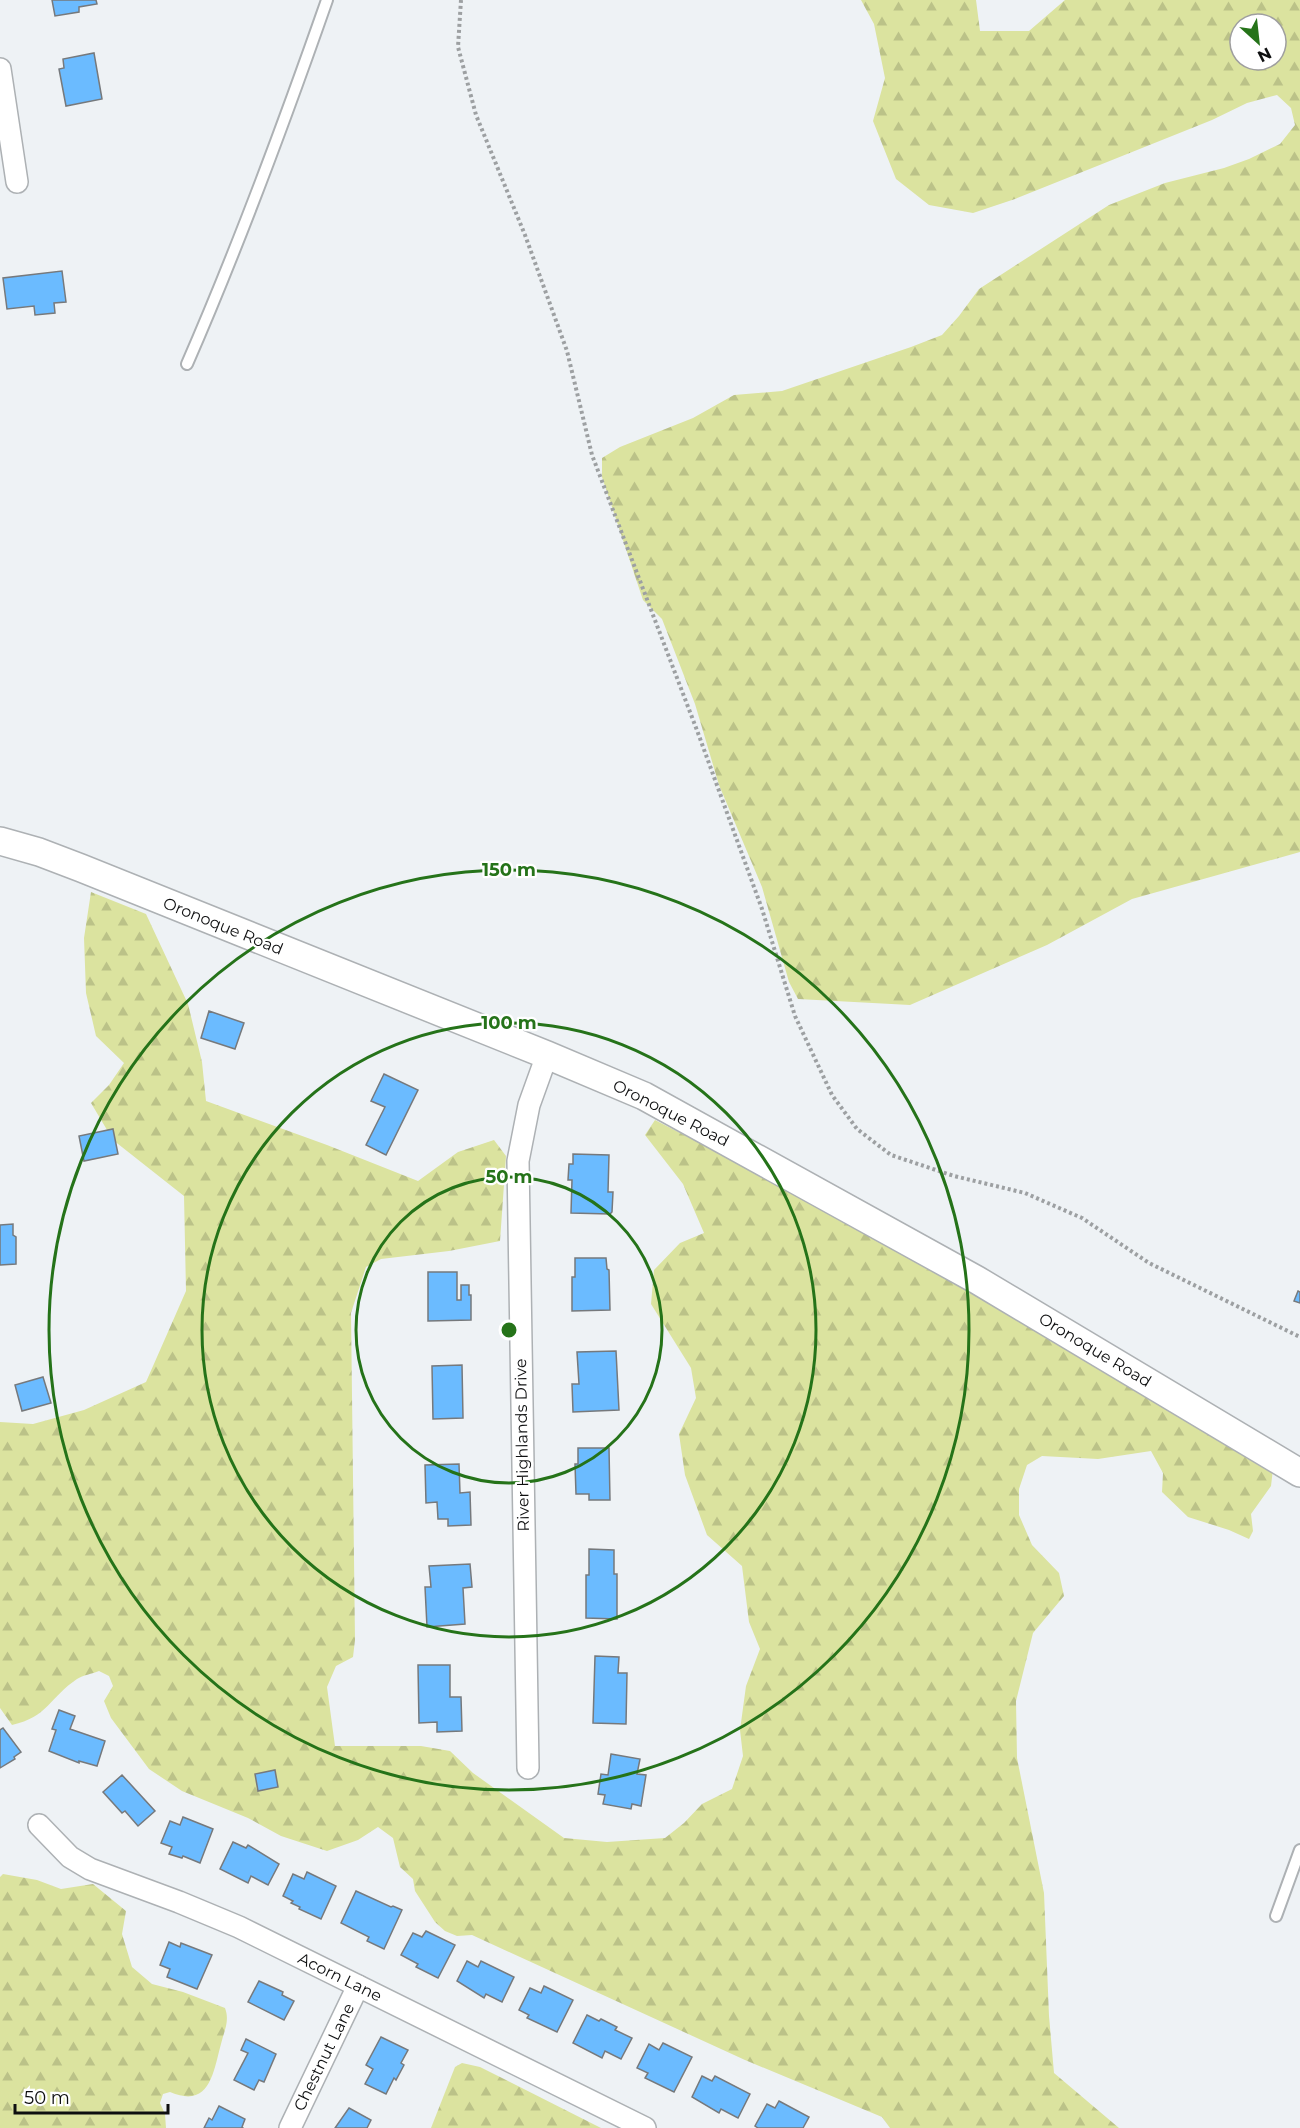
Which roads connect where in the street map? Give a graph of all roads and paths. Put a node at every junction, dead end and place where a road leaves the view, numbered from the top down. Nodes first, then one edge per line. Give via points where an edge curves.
1 (327, 0) edge
2 (461, 0) edge
3 (0, 69) edge
4 (17, 182) dead end
5 (187, 364) dead end
6 (0, 841) edge
7 (547, 1055) junction
8 (1300, 1337) edge
9 (1300, 1473) edge
10 (528, 1768) dead end
11 (39, 1825) dead end
12 (1300, 1850) edge
13 (1276, 1916) dead end
14 (358, 1986) junction
15 (290, 2128) edge
16 (645, 2128) edge

1 - 5 lane via 291,105
2 - 8 path via 458,47 476,115 563,341 592,456 762,909 795,1016 832,1095 857,1129 891,1155 954,1176 1025,1193 1082,1218 1149,1263
3 - 4 street
6 - 7 street, Oronoque Road via 81,868
7 - 9 street, Oronoque Road via 644,1096 916,1245
7 - 10 street, River Highlands Drive via 529,1105 518,1161
11 - 14 street, Acorn Lane via 70,1857 90,1869 240,1927
12 - 13 lane
14 - 15 street, Chestnut Lane
14 - 16 street, Acorn Lane

